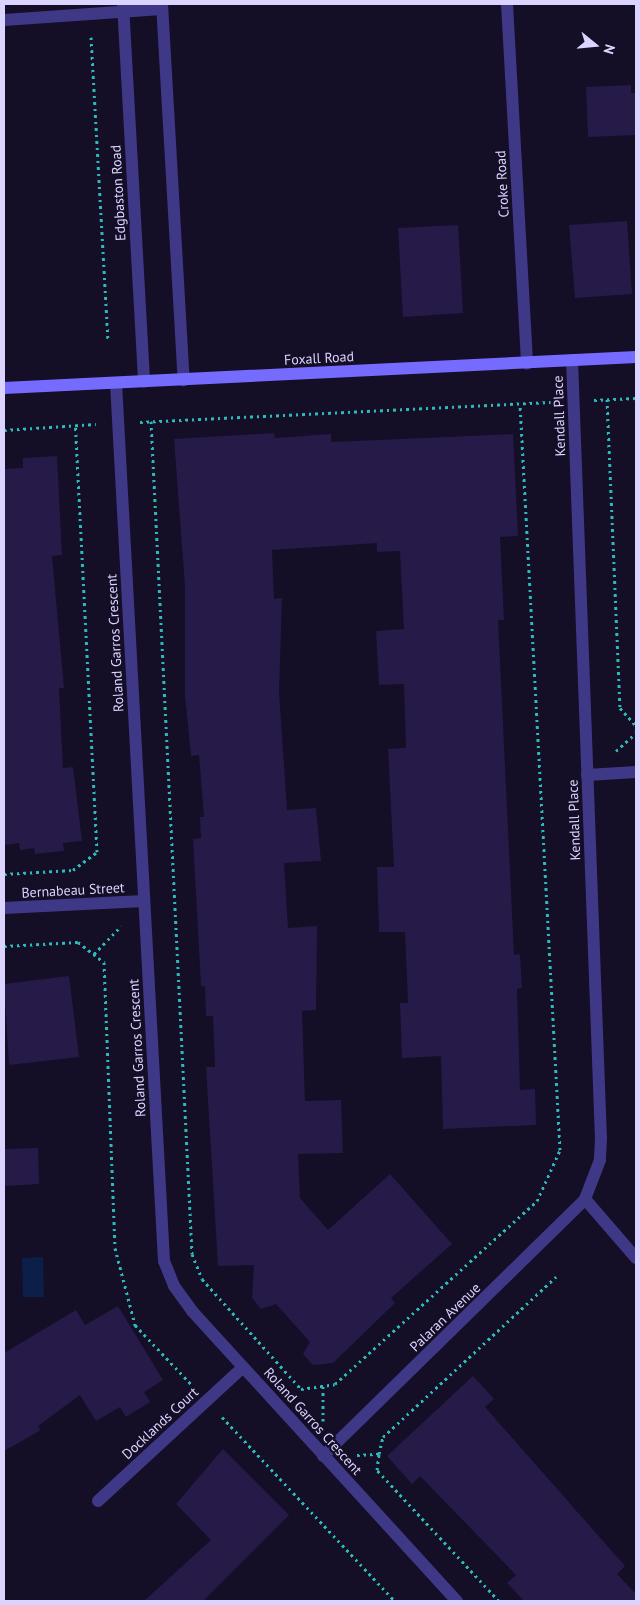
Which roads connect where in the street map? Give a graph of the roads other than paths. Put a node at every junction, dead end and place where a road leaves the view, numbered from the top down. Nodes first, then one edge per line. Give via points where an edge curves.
1 (507, 4) edge
2 (162, 6) edge
3 (123, 8) edge
4 (4, 20) edge
5 (636, 357) edge
6 (572, 360) junction
7 (527, 363) junction
8 (184, 380) junction
9 (144, 381) junction
10 (116, 383) junction
11 (4, 388) edge
12 (636, 772) edge
13 (588, 775) junction
14 (144, 901) junction
15 (4, 908) edge
16 (585, 1199) junction
17 (636, 1258) edge
18 (243, 1367) junction
19 (323, 1456) junction
20 (98, 1501) dead end
21 (457, 1601) edge

1 - 7 street, Croke Road
2 - 3 street
2 - 8 street
3 - 4 street via 90,14
3 - 9 street, Edgbaston Road
5 - 6 street, Foxall Road
6 - 7 street, Foxall Road
6 - 13 street, Kendall Place
7 - 8 street, Foxall Road
8 - 9 street, Foxall Road
9 - 10 street, Foxall Road
10 - 11 street, Foxall Road
10 - 14 street, Roland Garros Crescent
12 - 13 street
13 - 16 street, Kendall Place via 601,1138 600,1160
14 - 15 street, Bernabeau Street
14 - 18 street, Roland Garros Crescent via 164,1261 174,1286
16 - 17 street
16 - 19 street, Palaran Avenue
18 - 19 street, Roland Garros Crescent
18 - 20 street, Docklands Court
19 - 21 street, Roland Garros Crescent

